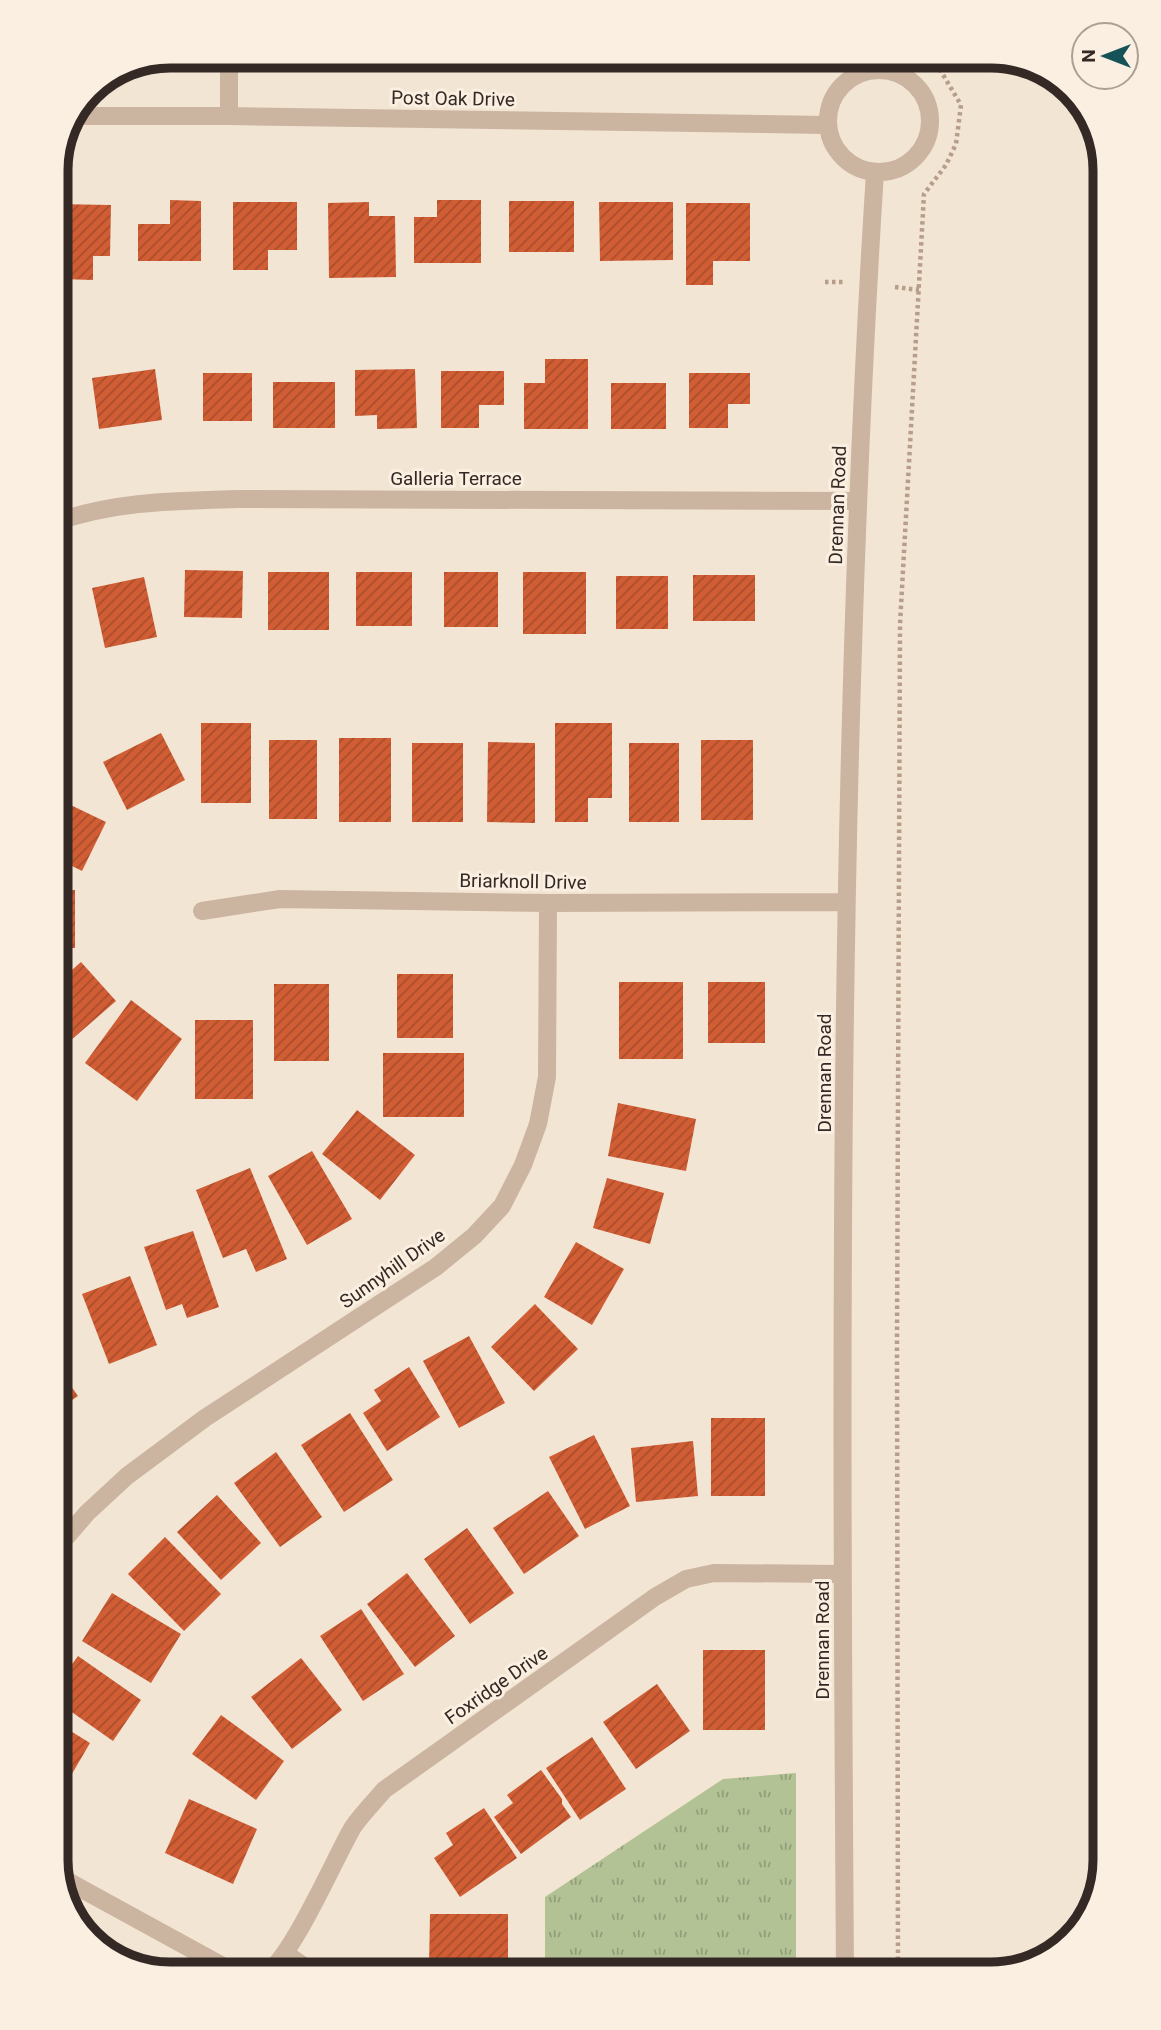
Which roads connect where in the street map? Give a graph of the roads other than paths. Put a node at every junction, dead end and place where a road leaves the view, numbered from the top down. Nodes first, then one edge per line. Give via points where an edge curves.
1 (229, 68) edge
2 (869, 68) edge
3 (886, 68) edge
4 (85, 116) edge
5 (229, 116) junction
6 (828, 125) junction
7 (875, 172) junction
8 (857, 501) junction
9 (68, 518) edge
10 (846, 902) junction
11 (548, 903) junction
12 (202, 911) dead end
13 (68, 1535) edge
14 (843, 1574) junction
15 (71, 1883) edge
16 (285, 1953) junction
17 (215, 1962) edge
18 (277, 1962) edge
19 (298, 1962) edge
20 (845, 1962) edge

1 - 5 street
2 - 6 street via 836,93
3 - 7 street via 920,91 929,122 919,153 891,171
4 - 5 street, Post Oak Drive
5 - 6 street, Post Oak Drive
6 - 7 street via 838,152 861,169
7 - 8 street, Drennan Road
8 - 9 street, Galleria Terrace via 237,499 148,502 88,510
8 - 10 street, Drennan Road
10 - 11 street, Briarknoll Drive
10 - 14 street, Drennan Road
11 - 12 street, Briarknoll Drive via 280,899
11 - 13 street, Sunnyhill Drive via 547,1077 538,1124 502,1206 436,1267 205,1418 127,1476
14 - 16 street, Foxridge Drive via 714,1573 686,1578 655,1597 384,1790 354,1826
14 - 20 street, Drennan Road
15 - 17 street
16 - 18 street, Foxridge Drive
16 - 19 street

